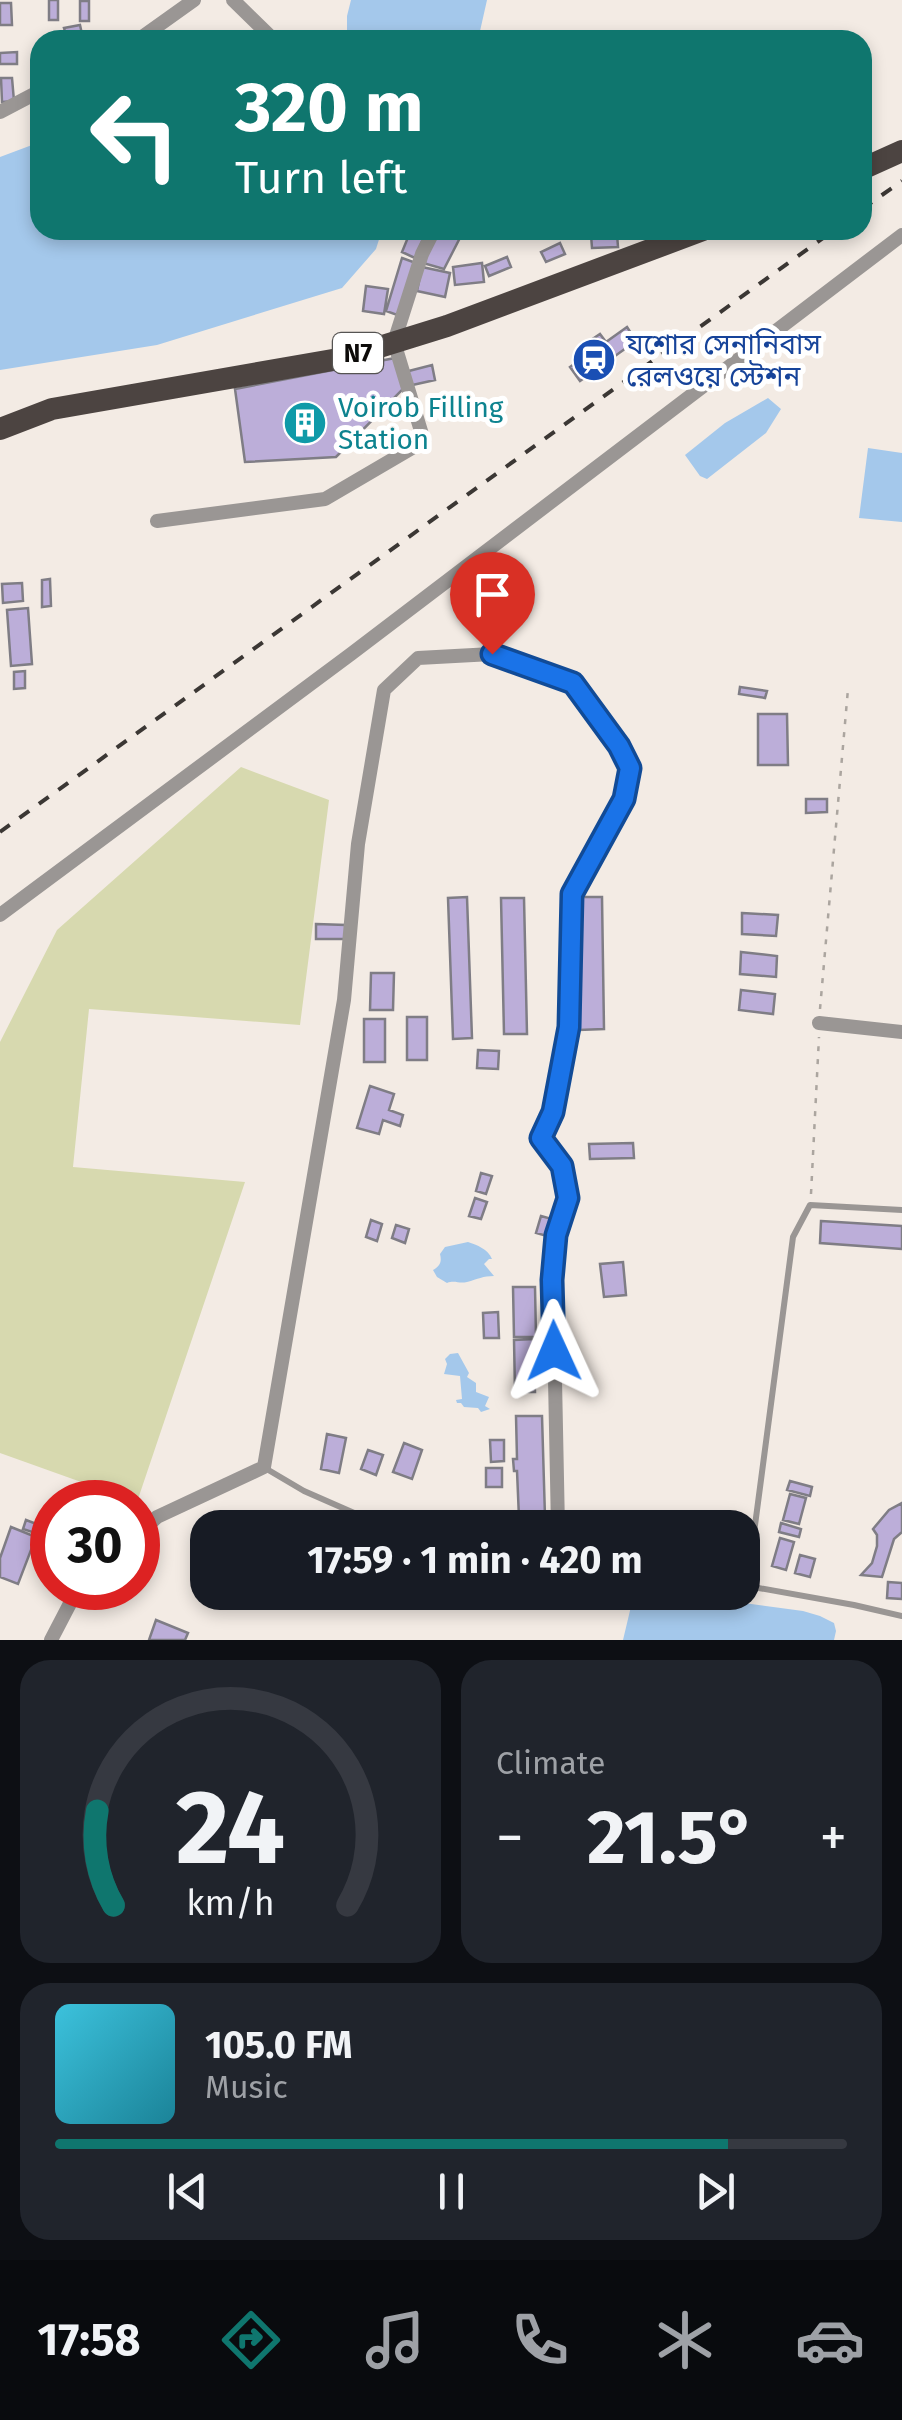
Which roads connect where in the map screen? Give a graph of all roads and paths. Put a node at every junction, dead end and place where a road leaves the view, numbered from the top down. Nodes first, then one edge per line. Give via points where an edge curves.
1 (194, 0) edge
2 (234, 0) edge
3 (152, 30) edge
4 (264, 30) edge
5 (30, 97) edge
6 (0, 112) edge
7 (902, 150) edge
8 (872, 164) edge
9 (902, 236) edge
10 (429, 240) edge
11 (676, 240) edge
12 (394, 342) junction
13 (0, 429) edge
14 (157, 521) dead end
15 (848, 689) dead end
16 (0, 915) edge
17 (819, 1024) junction
18 (902, 1032) edge
19 (810, 1205) junction
20 (902, 1210) edge
21 (264, 1467) junction
22 (348, 1510) edge
23 (558, 1510) edge
24 (755, 1510) edge
25 (160, 1516) edge
26 (760, 1589) edge
27 (67, 1610) edge
28 (902, 1616) edge
29 (51, 1640) edge

1 - 3 street
2 - 4 street
5 - 6 street
7 - 8 highway
9 - 16 street
10 - 12 street
11 - 12 highway, N7
12 - 13 highway, N7 via 344,358 52,409
12 - 14 street via 424,442 325,499
15 - 17 path
17 - 18 street
17 - 19 path
19 - 20 lane
19 - 24 lane via 792,1238
21 - 22 lane
21 - 23 street via 344,1000 358,844 384,690 418,658 492,654 573,683 630,768 624,799 572,894 569,1027 553,1112 541,1138 562,1166 568,1198 552,1280
21 - 25 street
26 - 28 lane
27 - 29 street

